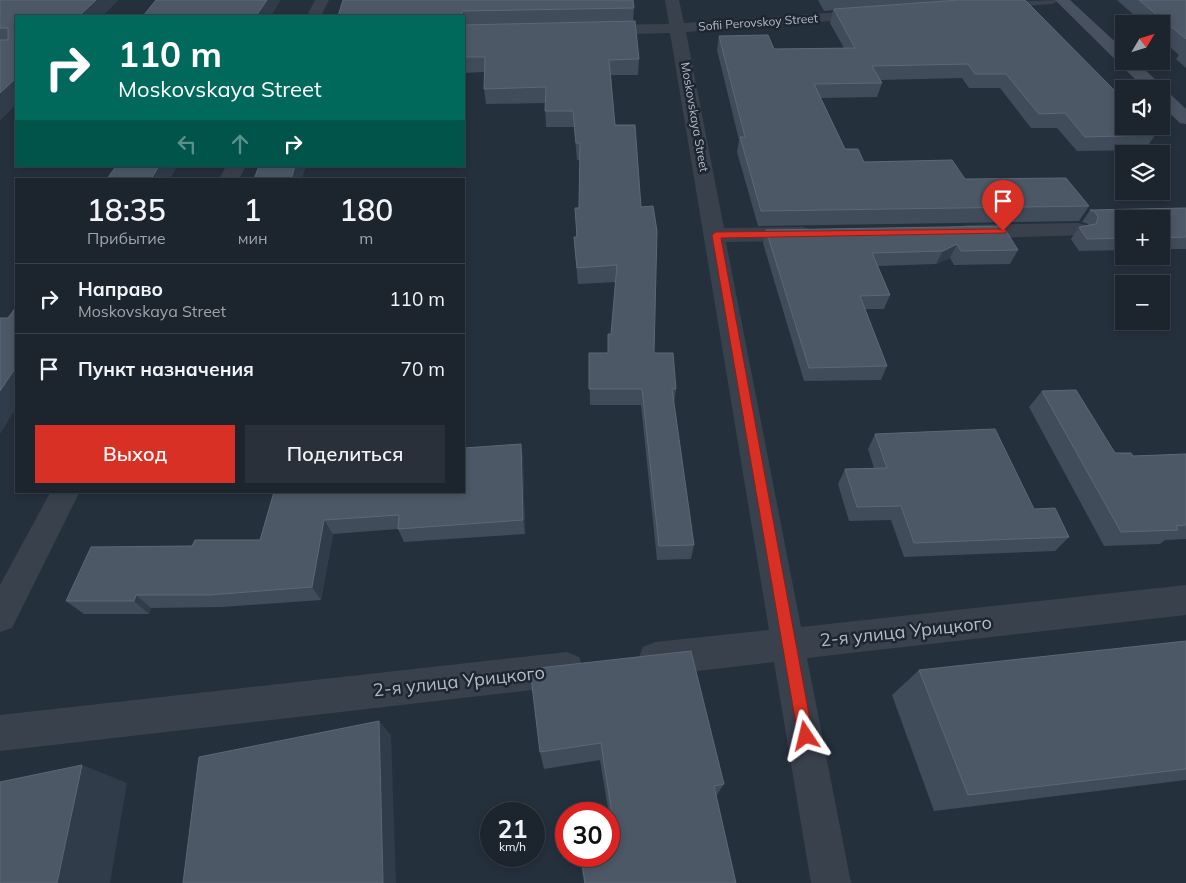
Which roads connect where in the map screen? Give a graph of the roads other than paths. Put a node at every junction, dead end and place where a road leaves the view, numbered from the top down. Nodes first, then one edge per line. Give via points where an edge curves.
1 (322, 0) edge
2 (672, 0) edge
3 (1052, 0) edge
4 (1062, 0) edge
5 (974, 6) edge
6 (885, 12) edge
7 (314, 15) edge
8 (679, 28) junction
9 (581, 30) edge
10 (1115, 50) edge
11 (1135, 70) edge
12 (1146, 80) edge
13 (1170, 104) edge
14 (1186, 119) edge
15 (1078, 230) edge
16 (942, 232) edge
17 (826, 234) edge
18 (716, 235) junction
19 (65, 493) edge
20 (1186, 600) edge
21 (0, 618) edge
22 (790, 644) junction
23 (0, 733) edge
24 (831, 883) edge

1 - 7 street
2 - 8 street, Moskovskaya Street
3 - 5 street
4 - 10 main road
6 - 8 street, Sofii Perovskoy Street
8 - 9 street, Sofii Perovskoy Street
8 - 18 street, Moskovskaya Street
11 - 12 main road
13 - 14 main road
15 - 16 street
17 - 18 street
18 - 22 street, Moskovskaya Street
19 - 21 street
20 - 22 street, 2-я улица Урицкого
22 - 23 street, 2-я улица Урицкого
22 - 24 street, Moskovskaya Street

